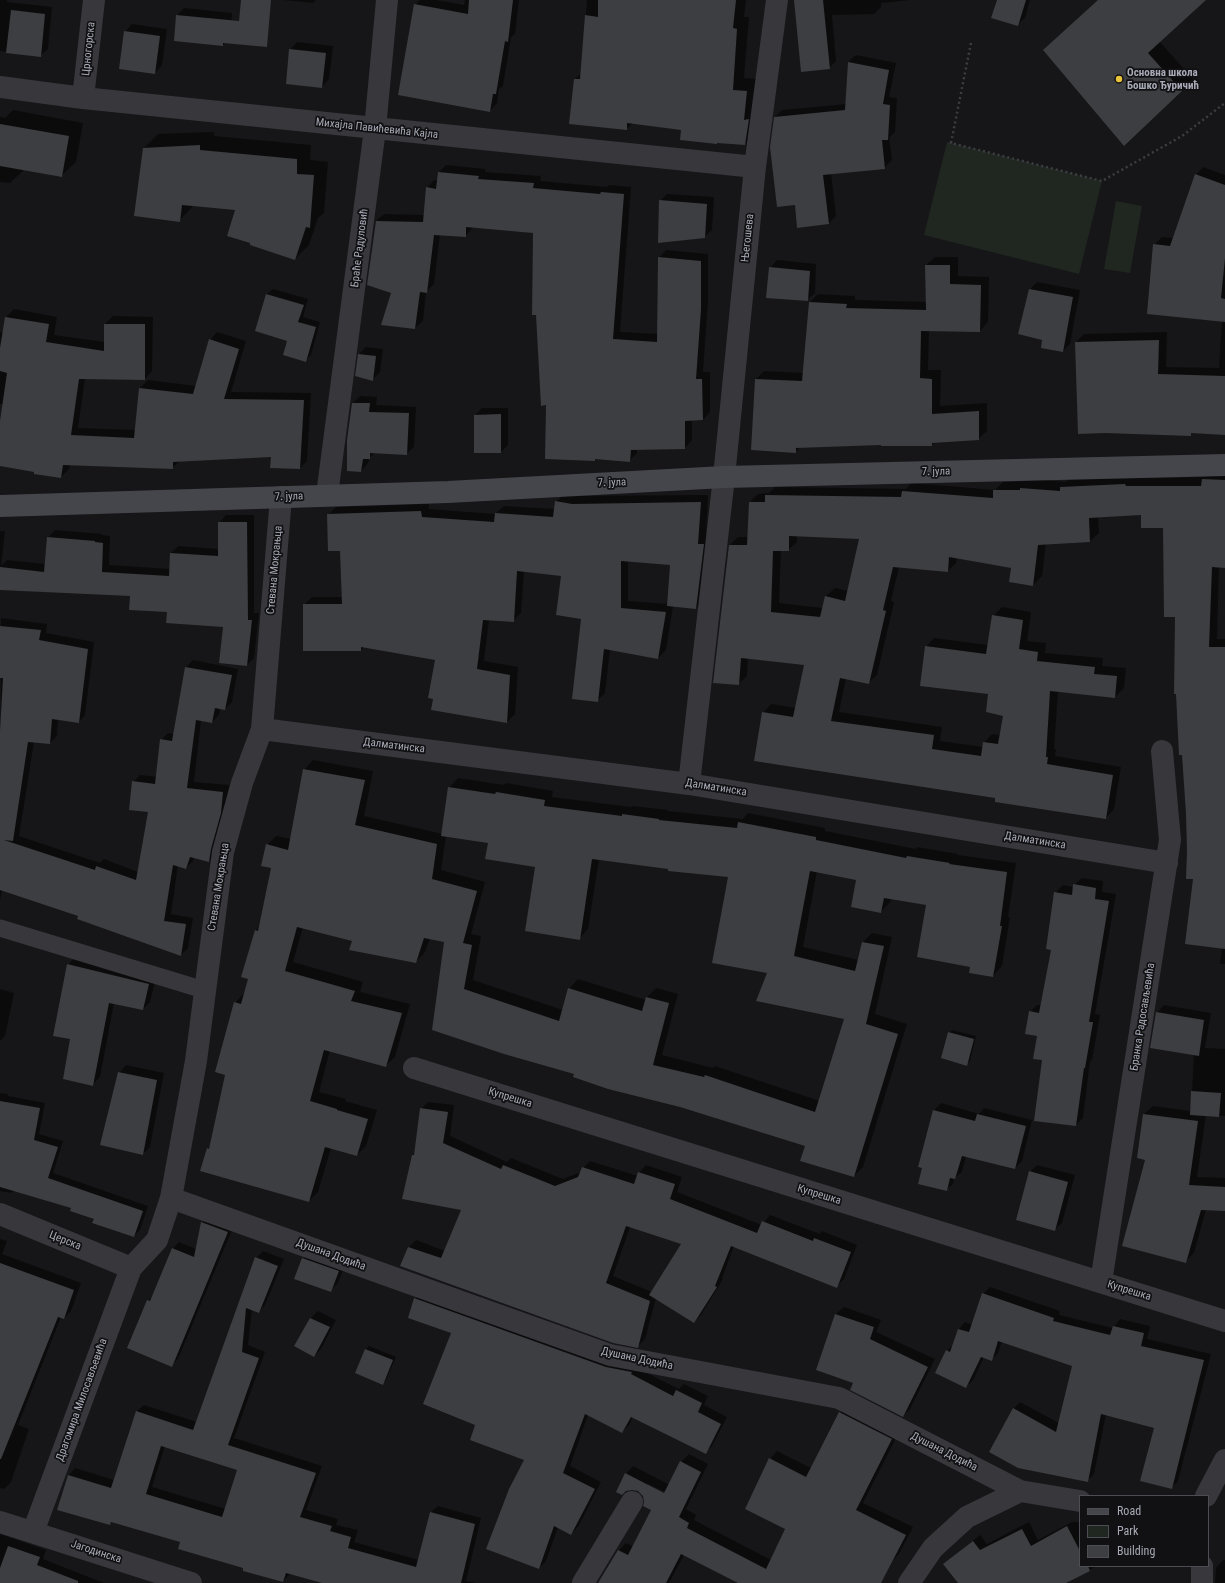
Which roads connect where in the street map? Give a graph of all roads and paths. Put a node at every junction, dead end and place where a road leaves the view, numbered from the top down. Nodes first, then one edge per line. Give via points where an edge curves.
1 (94, 0) edge
2 (387, 0) edge
3 (777, 0) edge
4 (971, 43) dead end
5 (0, 87) edge
6 (83, 98) junction
7 (1225, 104) edge
8 (375, 129) junction
9 (755, 167) junction
10 (1225, 465) edge
11 (724, 477) junction
12 (327, 496) junction
13 (281, 497) junction
14 (0, 506) edge
15 (262, 729) junction
16 (1162, 751) dead end
17 (689, 784) junction
18 (1166, 863) junction
19 (0, 928) edge
20 (204, 990) junction
21 (414, 1068) dead end
22 (171, 1198) junction
23 (0, 1214) edge
24 (131, 1268) junction
25 (1101, 1282) junction
26 (1225, 1321) edge
27 (1225, 1460) edge
28 (1020, 1491) junction
29 (1207, 1495) edge
30 (1079, 1501) edge
31 (632, 1502) dead end
32 (0, 1522) edge
33 (33, 1532) junction
34 (1202, 1567) edge
35 (191, 1583) edge
36 (583, 1583) edge
37 (909, 1583) edge
38 (1202, 1583) edge

1 - 6 street, Црногорска
2 - 8 street, Браће Радуловић
3 - 9 street, Његошева
4 - 7 path via 951,143 1102,181 1182,136
5 - 6 street, Михајла Павићевића Кајла
6 - 8 street, Михајла Павићевића Кајла
8 - 9 street, Михајла Павићевића Кајла
8 - 12 street, Браће Радуловић
9 - 11 street, Његошева
10 - 11 main road, 7. јула
11 - 12 main road, 7. јула
11 - 17 street, Његошева
12 - 13 main road, 7. јула
13 - 14 main road, 7. јула
13 - 15 street, Стевана Мокрањца
15 - 17 street, Далматинска
15 - 20 street, Стевана Мокрањца via 242,783 223,852
16 - 18 street, Бранка Радосављевића via 1170,840
17 - 18 street, Далматинска
18 - 25 street, Бранка Радосављевића
19 - 20 lane
20 - 22 street, Стевана Мокрањца via 196,1061
21 - 25 street, Купрешка
22 - 24 street, Стевана Мокрањца via 157,1240
22 - 28 street, Душана Додића via 610,1355 839,1398
23 - 24 street, Церска
24 - 33 street, Драгомира Милосављевића
25 - 26 street, Купрешка
27 - 29 street
28 - 30 street, Душана Додића
28 - 37 street via 967,1517 933,1548
31 - 36 street
32 - 33 street, Јагодинска
33 - 35 street, Јагодинска
34 - 38 street

